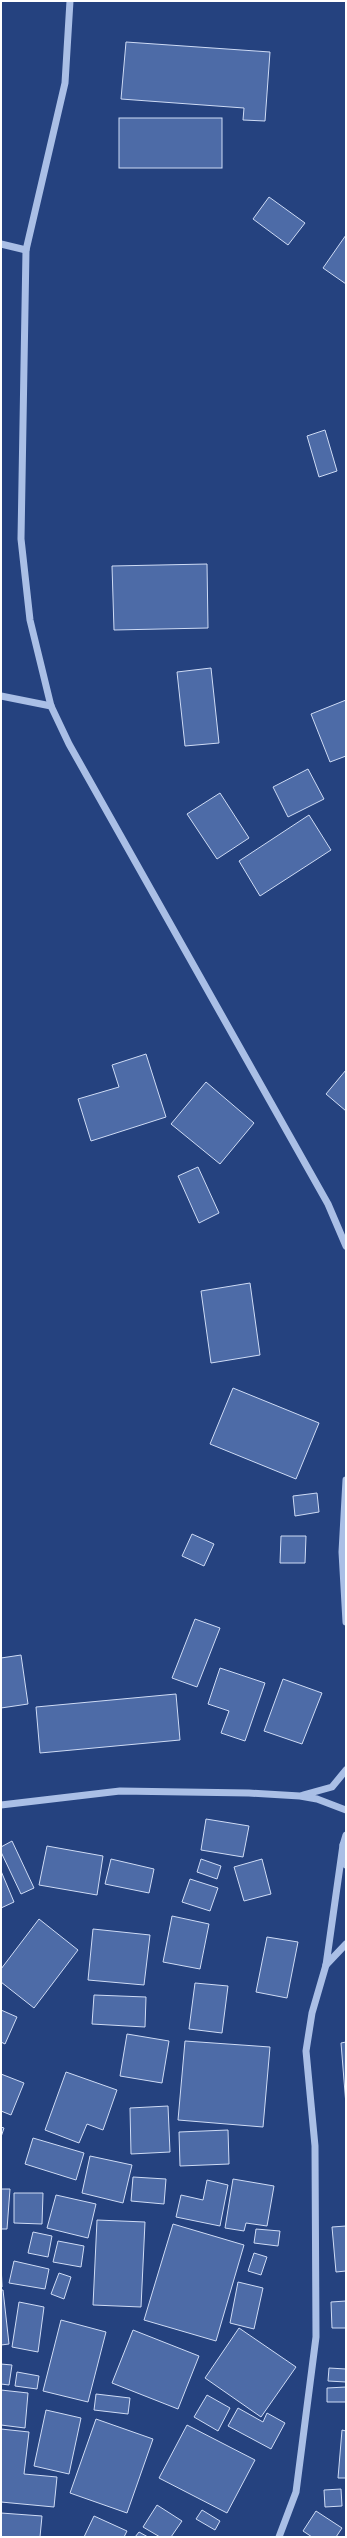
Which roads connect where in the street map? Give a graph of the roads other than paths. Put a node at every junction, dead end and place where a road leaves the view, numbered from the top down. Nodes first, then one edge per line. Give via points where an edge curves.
1 (70, 1) edge
2 (1, 244) edge
3 (26, 250) junction
4 (1, 696) edge
5 (51, 706) junction
6 (346, 1246) edge
7 (346, 1480) edge
8 (346, 1622) edge
9 (346, 1770) edge
10 (300, 1796) junction
11 (1, 1805) edge
12 (346, 1810) edge
13 (346, 1835) edge
14 (343, 1845) junction
15 (346, 1865) edge
16 (346, 1944) edge
17 (326, 1965) junction
18 (279, 2537) edge

1 - 3 street via 65,83
2 - 3 street
3 - 5 street via 21,539 30,620
4 - 5 street
5 - 6 street via 80,764 328,1204
7 - 8 street via 342,1552
9 - 10 street via 332,1787
10 - 11 street via 120,1791
10 - 12 street via 317,1799
13 - 14 street
14 - 15 street
14 - 17 street
16 - 17 street
17 - 18 street via 312,2013 306,2051 315,2146 316,2337 296,2492

